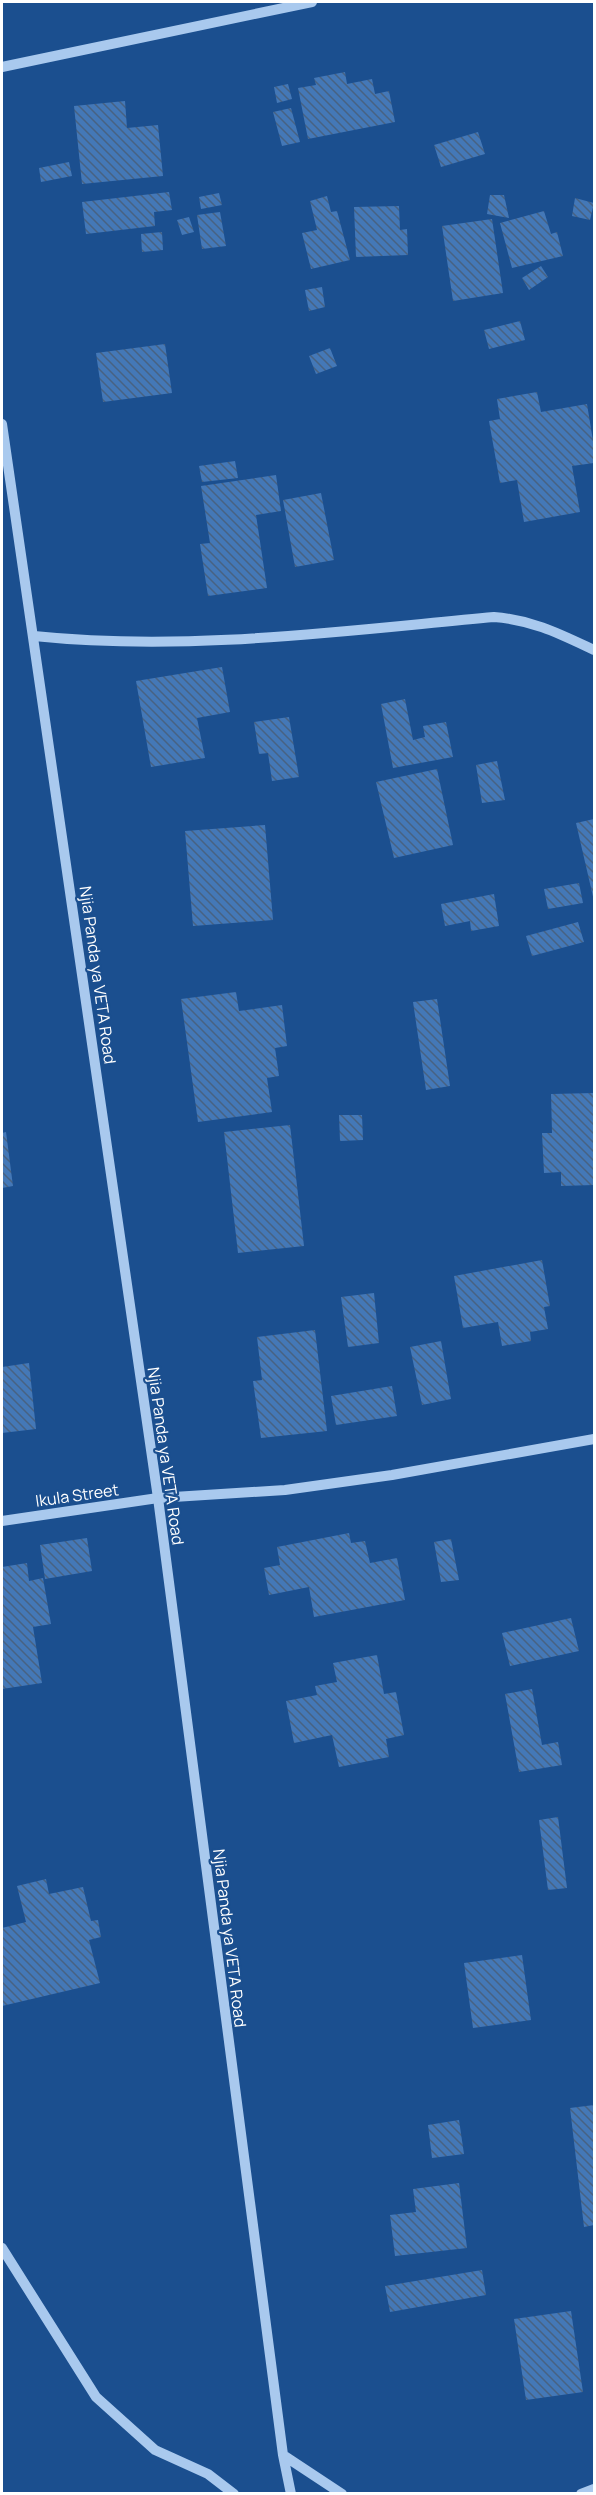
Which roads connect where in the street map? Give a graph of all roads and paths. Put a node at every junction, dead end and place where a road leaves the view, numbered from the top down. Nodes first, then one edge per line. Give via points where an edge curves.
1 (312, 2) edge
2 (2, 67) edge
3 (2, 424) edge
4 (34, 636) junction
5 (594, 650) edge
6 (594, 1439) edge
7 (158, 1498) junction
8 (2, 1521) edge
9 (2, 2248) edge
10 (283, 2455) junction
11 (594, 2489) edge
12 (234, 2493) edge
13 (291, 2493) edge
14 (342, 2493) edge
15 (581, 2493) edge

1 - 2 street
3 - 4 street, Njia Panda ya VETA Road
4 - 5 street via 180,642 494,617 546,627
4 - 7 street, Njia Panda ya VETA Road
6 - 7 street, Ikula Street via 285,1490
7 - 8 street, Ikula Street
7 - 10 street, Njia Panda ya VETA Road
9 - 12 street via 96,2397 155,2450 208,2474
10 - 13 street, Njia Panda ya VETA Road
10 - 14 street
11 - 15 street

